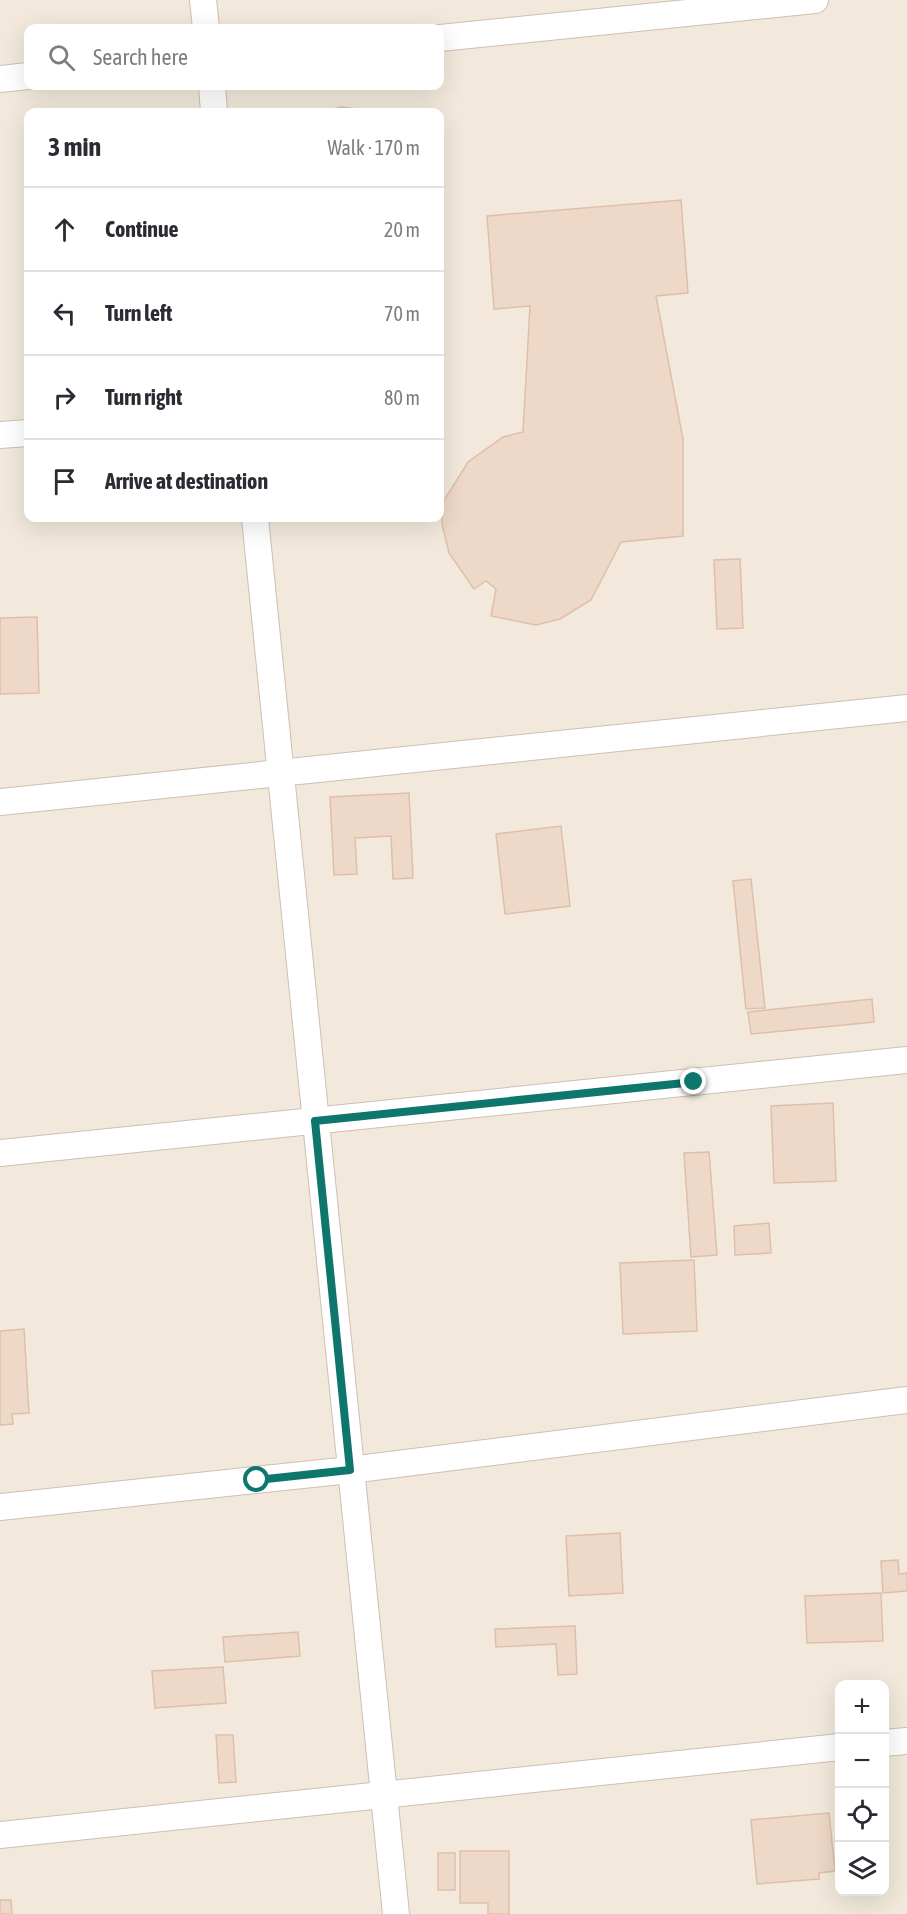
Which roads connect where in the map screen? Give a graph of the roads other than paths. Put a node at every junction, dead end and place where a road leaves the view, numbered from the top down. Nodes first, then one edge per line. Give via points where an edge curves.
1 (203, 0) edge
2 (815, 0) edge
3 (206, 24) edge
4 (444, 38) edge
5 (24, 76) edge
6 (0, 79) edge
7 (212, 90) edge
8 (214, 108) edge
9 (24, 433) edge
10 (0, 435) edge
11 (255, 522) edge
12 (907, 708) edge
13 (280, 773) junction
14 (0, 802) edge
15 (907, 1060) edge
16 (315, 1121) junction
17 (0, 1153) edge
18 (907, 1400) edge
19 (350, 1470) junction
20 (0, 1506) edge
21 (907, 1740) edge
22 (889, 1742) edge
23 (835, 1749) edge
24 (385, 1794) junction
25 (0, 1834) edge
26 (396, 1914) edge

1 - 3 street
2 - 4 street
5 - 6 street
7 - 8 street
9 - 10 street
11 - 13 street
12 - 13 street
13 - 14 street
13 - 16 street
15 - 16 street
16 - 17 street
16 - 19 street
18 - 19 street
19 - 20 street
19 - 24 street
21 - 22 street
23 - 24 street
24 - 25 street
24 - 26 street

